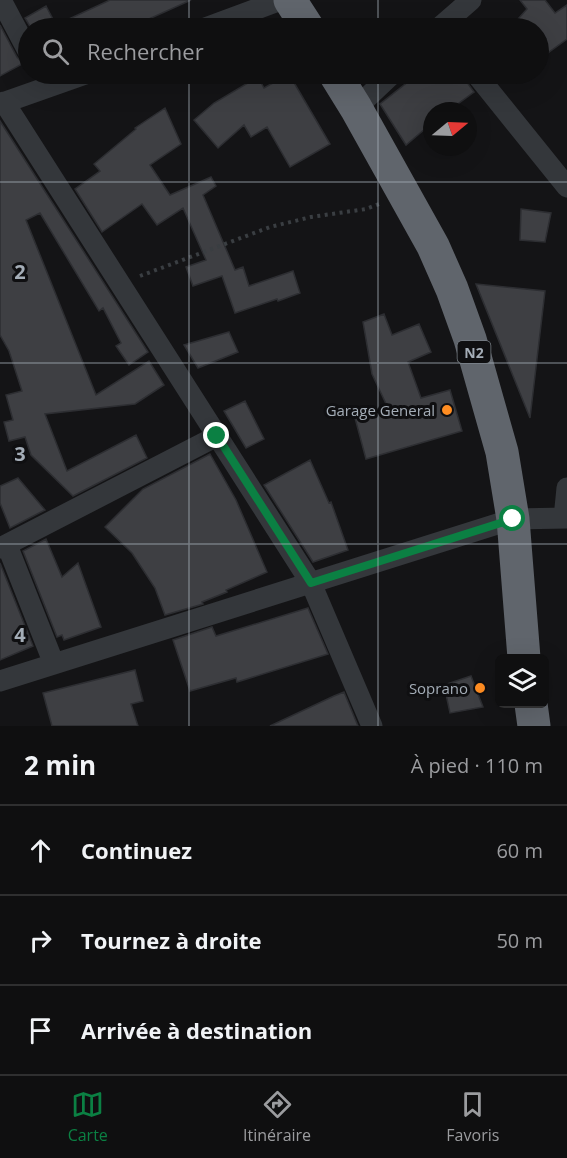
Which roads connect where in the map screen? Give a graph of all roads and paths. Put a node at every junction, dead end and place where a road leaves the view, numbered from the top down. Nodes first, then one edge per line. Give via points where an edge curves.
1 (2, 0) edge
2 (281, 0) edge
3 (290, 0) edge
4 (471, 0) edge
5 (232, 18) edge
6 (302, 18) edge
7 (450, 18) edge
8 (18, 31) edge
9 (37, 84) edge
10 (341, 84) edge
11 (381, 84) edge
12 (484, 84) edge
13 (2, 103) edge
14 (356, 108) junction
15 (567, 187) edge
16 (405, 194) junction
17 (120, 284) junction
18 (217, 436) junction
19 (567, 488) edge
20 (565, 518) edge
21 (513, 519) junction
22 (3, 547) edge
23 (311, 583) junction
24 (524, 654) edge
25 (54, 664) junction
26 (0, 681) edge
27 (532, 708) edge
28 (372, 726) edge
29 (534, 726) edge

1 - 8 street
2 - 5 street
3 - 6 highway
4 - 7 street
9 - 13 street
10 - 14 highway, N2
11 - 14 street
12 - 15 street
13 - 17 street
14 - 16 highway, N2
16 - 17 path via 366,209 270,227
16 - 21 highway, N2 via 433,246 470,339 502,452
17 - 18 street
18 - 22 street
18 - 23 street
19 - 20 street
20 - 21 street
21 - 23 street
21 - 24 highway, N2
22 - 25 street
23 - 25 street
23 - 28 street
25 - 26 street
27 - 29 highway

